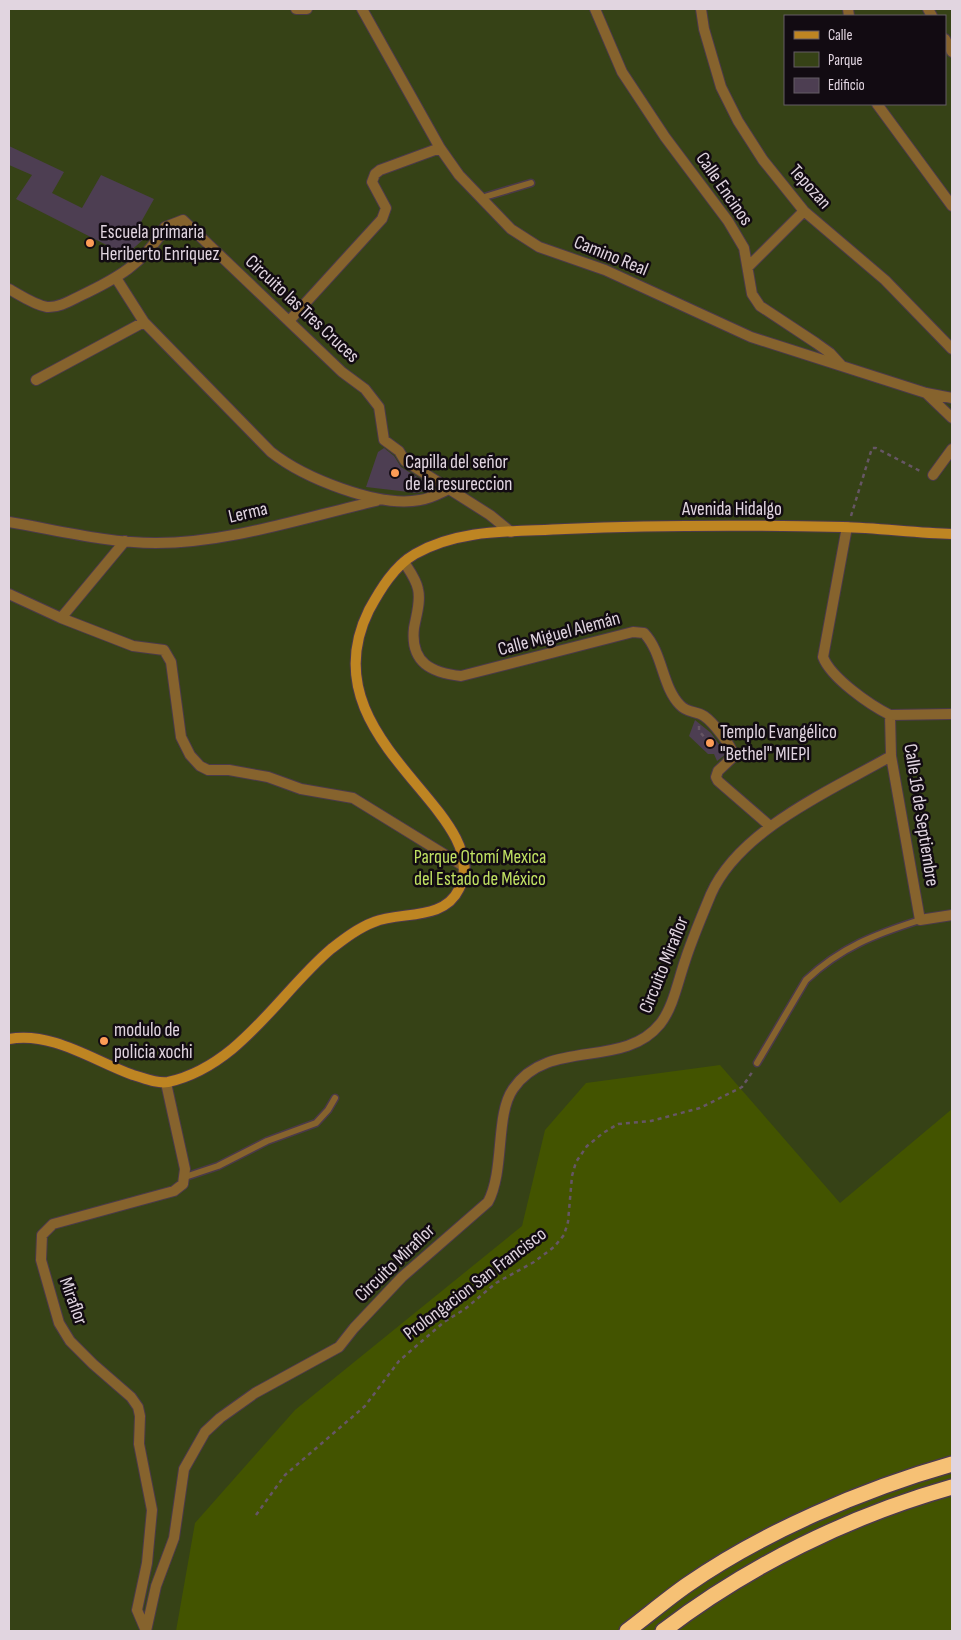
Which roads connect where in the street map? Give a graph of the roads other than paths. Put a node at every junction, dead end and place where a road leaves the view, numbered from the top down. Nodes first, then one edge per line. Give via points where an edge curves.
1 (296, 9) edge
2 (307, 9) edge
3 (362, 9) edge
4 (595, 9) edge
5 (701, 9) edge
6 (946, 41) edge
7 (952, 52) edge
8 (878, 105) edge
9 (440, 148) junction
10 (531, 183) dead end
11 (481, 198) junction
12 (952, 206) edge
13 (804, 211) junction
14 (748, 267) junction
15 (116, 278) junction
16 (9, 289) edge
17 (288, 321) junction
18 (144, 322) junction
19 (952, 350) edge
20 (842, 366) junction
21 (36, 380) dead end
22 (926, 393) junction
23 (952, 398) edge
24 (952, 418) edge
25 (952, 449) edge
26 (933, 475) road end
27 (449, 489) junction
28 (377, 500) junction
29 (9, 522) edge
30 (848, 527) junction
31 (511, 532) junction
32 (952, 534) edge
33 (125, 541) junction
34 (404, 562) junction
35 (9, 594) edge
36 (61, 618) junction
37 (952, 714) edge
38 (890, 715) junction
39 (891, 756) junction
40 (770, 826) junction
41 (465, 868) junction
42 (952, 915) edge
43 (920, 920) junction
44 (9, 1039) edge
45 (757, 1063) road end
46 (166, 1082) junction
47 (335, 1098) dead end
48 (185, 1177) junction
49 (952, 1464) edge
50 (952, 1487) edge
51 (146, 1631) edge
52 (627, 1631) edge
53 (663, 1631) edge

1 - 2 street
3 - 9 street, Camino Real
4 - 14 street, Calle Encinos via 622,72 665,137 728,221 744,248
5 - 13 street, Tepozan via 721,87 738,121 763,160
6 - 7 street
8 - 12 street
9 - 11 street, Camino Real
9 - 17 street via 375,174 372,182 386,208 382,219
10 - 11 lane
11 - 20 street, Camino Real via 511,229 539,247 605,270 751,337
13 - 14 street
13 - 19 street, Tepozan via 885,280
14 - 20 street, Calle Encinos via 752,294 760,306 823,348
15 - 16 street, Circuito las Tres Cruces via 62,304 48,307
15 - 17 street, Circuito las Tres Cruces via 129,270 165,227 183,220
15 - 18 street
17 - 27 street, Circuito las Tres Cruces via 364,389 379,407 384,440 399,451 405,461
18 - 21 street
18 - 28 street via 286,464 312,477
20 - 22 street, Camino Real
22 - 23 street, Camino Real
22 - 24 street
25 - 26 street
27 - 28 street via 421,500
27 - 31 street, Circuito las Tres Cruces
28 - 33 street, Lerma via 225,536 180,542
29 - 33 street, Lerma
30 - 31 main road, Avenida Hidalgo via 621,527
30 - 32 main road, Avenida Hidalgo
30 - 38 street via 823,657 838,678
31 - 34 main road, Avenida Hidalgo via 456,537 423,550
33 - 36 street
34 - 40 street, Calle Miguel Alemán via 418,590 415,650 429,669 449,675 461,676 633,632 644,633 679,705 704,716 732,748 734,756 718,771 718,781
34 - 41 main road via 376,598 364,621 356,672 358,691 363,708 382,740 444,818 458,842
35 - 36 street
36 - 41 street via 126,644 164,650 171,662 181,737 200,766 208,770 268,776 301,789 353,798
37 - 38 street, Calle 16 de Septiembre
38 - 39 street, Calle 16 de Septiembre
39 - 40 street, Circuito Miraflor
39 - 43 street, Calle 16 de Septiembre
40 - 51 street, Circuito Miraflor via 741,851 712,892 662,1022 652,1034 624,1048 559,1058 528,1072 519,1080 506,1101 498,1166 488,1202 402,1277 339,1347 255,1393 205,1432 184,1469 174,1538 156,1586
41 - 46 main road via 461,887 444,906 420,914 384,919 347,936 227,1052 197,1071
42 - 43 street
43 - 45 lane via 876,934 818,969 806,980
44 - 46 main road via 36,1037 113,1068 152,1081
46 - 48 street
47 - 48 lane via 316,1123
48 - 51 street, Miraflor via 174,1191 53,1224 40,1241 41,1260 59,1323 70,1341 121,1386 138,1407 139,1444 152,1510 147,1562 137,1610
49 - 52 highway via 804,1519 688,1584
50 - 53 highway via 925,1494 812,1539 700,1602

